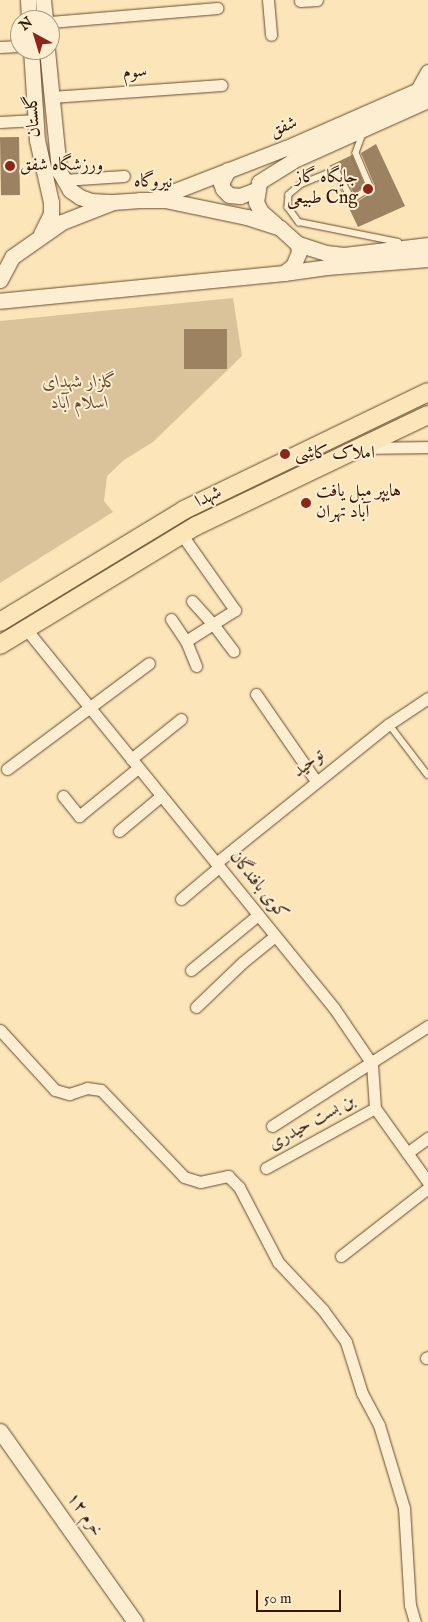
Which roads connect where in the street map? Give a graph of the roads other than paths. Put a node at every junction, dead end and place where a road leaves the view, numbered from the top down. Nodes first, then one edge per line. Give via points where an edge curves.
1 (268, 0) edge
2 (317, 0) edge
3 (300, 2) dead end
4 (217, 8) dead end
5 (60, 21) edge
6 (271, 35) dead end
7 (32, 60) edge
8 (48, 60) edge
9 (428, 72) edge
10 (222, 85) dead end
11 (424, 93) edge
12 (51, 97) junction
13 (36, 120) junction
14 (0, 122) edge
15 (365, 128) junction
16 (228, 170) junction
17 (124, 176) dead end
18 (63, 180) junction
19 (256, 190) junction
20 (152, 200) junction
21 (113, 202) junction
22 (280, 228) junction
23 (40, 237) junction
24 (298, 244) junction
25 (427, 250) edge
26 (6, 260) edge
27 (326, 260) junction
28 (284, 273) junction
29 (0, 280) edge
30 (0, 286) edge
31 (5, 300) edge
32 (428, 392) edge
33 (428, 415) edge
34 (428, 447) edge
35 (360, 448) junction
36 (182, 535) junction
37 (192, 601) dead end
38 (171, 619) dead end
39 (1, 620) edge
40 (213, 624) junction
41 (26, 629) junction
42 (186, 641) junction
43 (0, 645) edge
44 (233, 651) dead end
45 (149, 663) dead end
46 (196, 666) dead end
47 (256, 694) dead end
48 (428, 698) edge
49 (90, 708) junction
50 (181, 719) dead end
51 (389, 724) junction
52 (135, 763) junction
53 (7, 769) dead end
54 (428, 775) edge
55 (316, 780) junction
56 (63, 796) dead end
57 (161, 796) junction
58 (119, 831) dead end
59 (217, 865) junction
60 (181, 899) dead end
61 (258, 914) junction
62 (275, 936) junction
63 (191, 970) dead end
64 (196, 1007) dead end
65 (428, 1026) edge
66 (0, 1030) edge
67 (372, 1064) junction
68 (375, 1108) junction
69 (272, 1126) dead end
70 (428, 1138) edge
71 (407, 1153) junction
72 (266, 1168) dead end
73 (428, 1182) edge
74 (428, 1188) edge
75 (341, 1256) dead end
76 (0, 1431) edge
77 (135, 1622) edge
78 (415, 1622) edge

1 - 6 street
2 - 3 street
4 - 5 street
7 - 13 main road, گلستان
8 - 12 main road, گلستان
9 - 11 main road
10 - 12 street, سوم
11 - 15 main road, شفق
11 - 16 main road, شفق
12 - 18 main road, گلستان via 56,155
13 - 14 street
13 - 23 main road, گلستان via 51,202 48,224
15 - 19 main road, شفق via 271,173 259,182
15 - 25 lane via 356,153 371,188 352,200 337,173 332,172 302,184 289,195 288,207 299,222
16 - 19 main road via 222,183 223,190 229,195 240,196
16 - 20 main road, شفق
17 - 18 street
18 - 21 main road, گلستان via 80,197
19 - 22 main road via 256,202 261,212
20 - 21 main road, نیروگاه
20 - 22 main road, نیروگاه via 247,217
21 - 23 main road, نیروگاه via 62,222
22 - 24 main road, نیروگاه
23 - 26 main road, نیروگاه
24 - 27 main road, نیروگاه
24 - 28 main road via 297,260
25 - 27 main road, نیروگاه via 344,255
26 - 29 main road, نیروگاه
27 - 28 main road, نیروگاه
28 - 31 main road, نیروگاه
30 - 31 main road, نیروگاه
32 - 39 main road, شهدا via 184,510
33 - 35 main road, شهدا
34 - 35 street
35 - 36 main road, شهدا
36 - 40 street via 235,610
36 - 41 main road, شهدا
37 - 40 street
38 - 42 street
40 - 42 street
40 - 44 street
41 - 43 main road, شهدا
41 - 49 street, کوی بافندگان
42 - 46 street
45 - 49 street
47 - 55 street
48 - 51 street, توحید
49 - 52 street, کوی بافندگان
49 - 53 street
50 - 52 street
51 - 54 lane
51 - 55 street, توحید
52 - 56 street via 79,816
52 - 57 street, کوی بافندگان
55 - 59 street, توحید
57 - 58 street
57 - 59 street, کوی بافندگان
59 - 60 street, توحید
59 - 61 street, کوی بافندگان
61 - 62 street, کوی بافندگان
61 - 63 street
62 - 64 street
62 - 67 street, کوی بافندگان via 334,1008
65 - 67 street
66 - 78 street via 55,1090 69,1094 87,1088 101,1090 184,1177 200,1182 228,1176 239,1187 278,1262 323,1310 346,1342 362,1393 380,1426 404,1508 410,1606
67 - 68 street
67 - 69 street
68 - 71 street
68 - 72 street, بن بست حیدری
70 - 71 street
71 - 73 street
74 - 75 street
76 - 77 main road, خرم ۱۲

